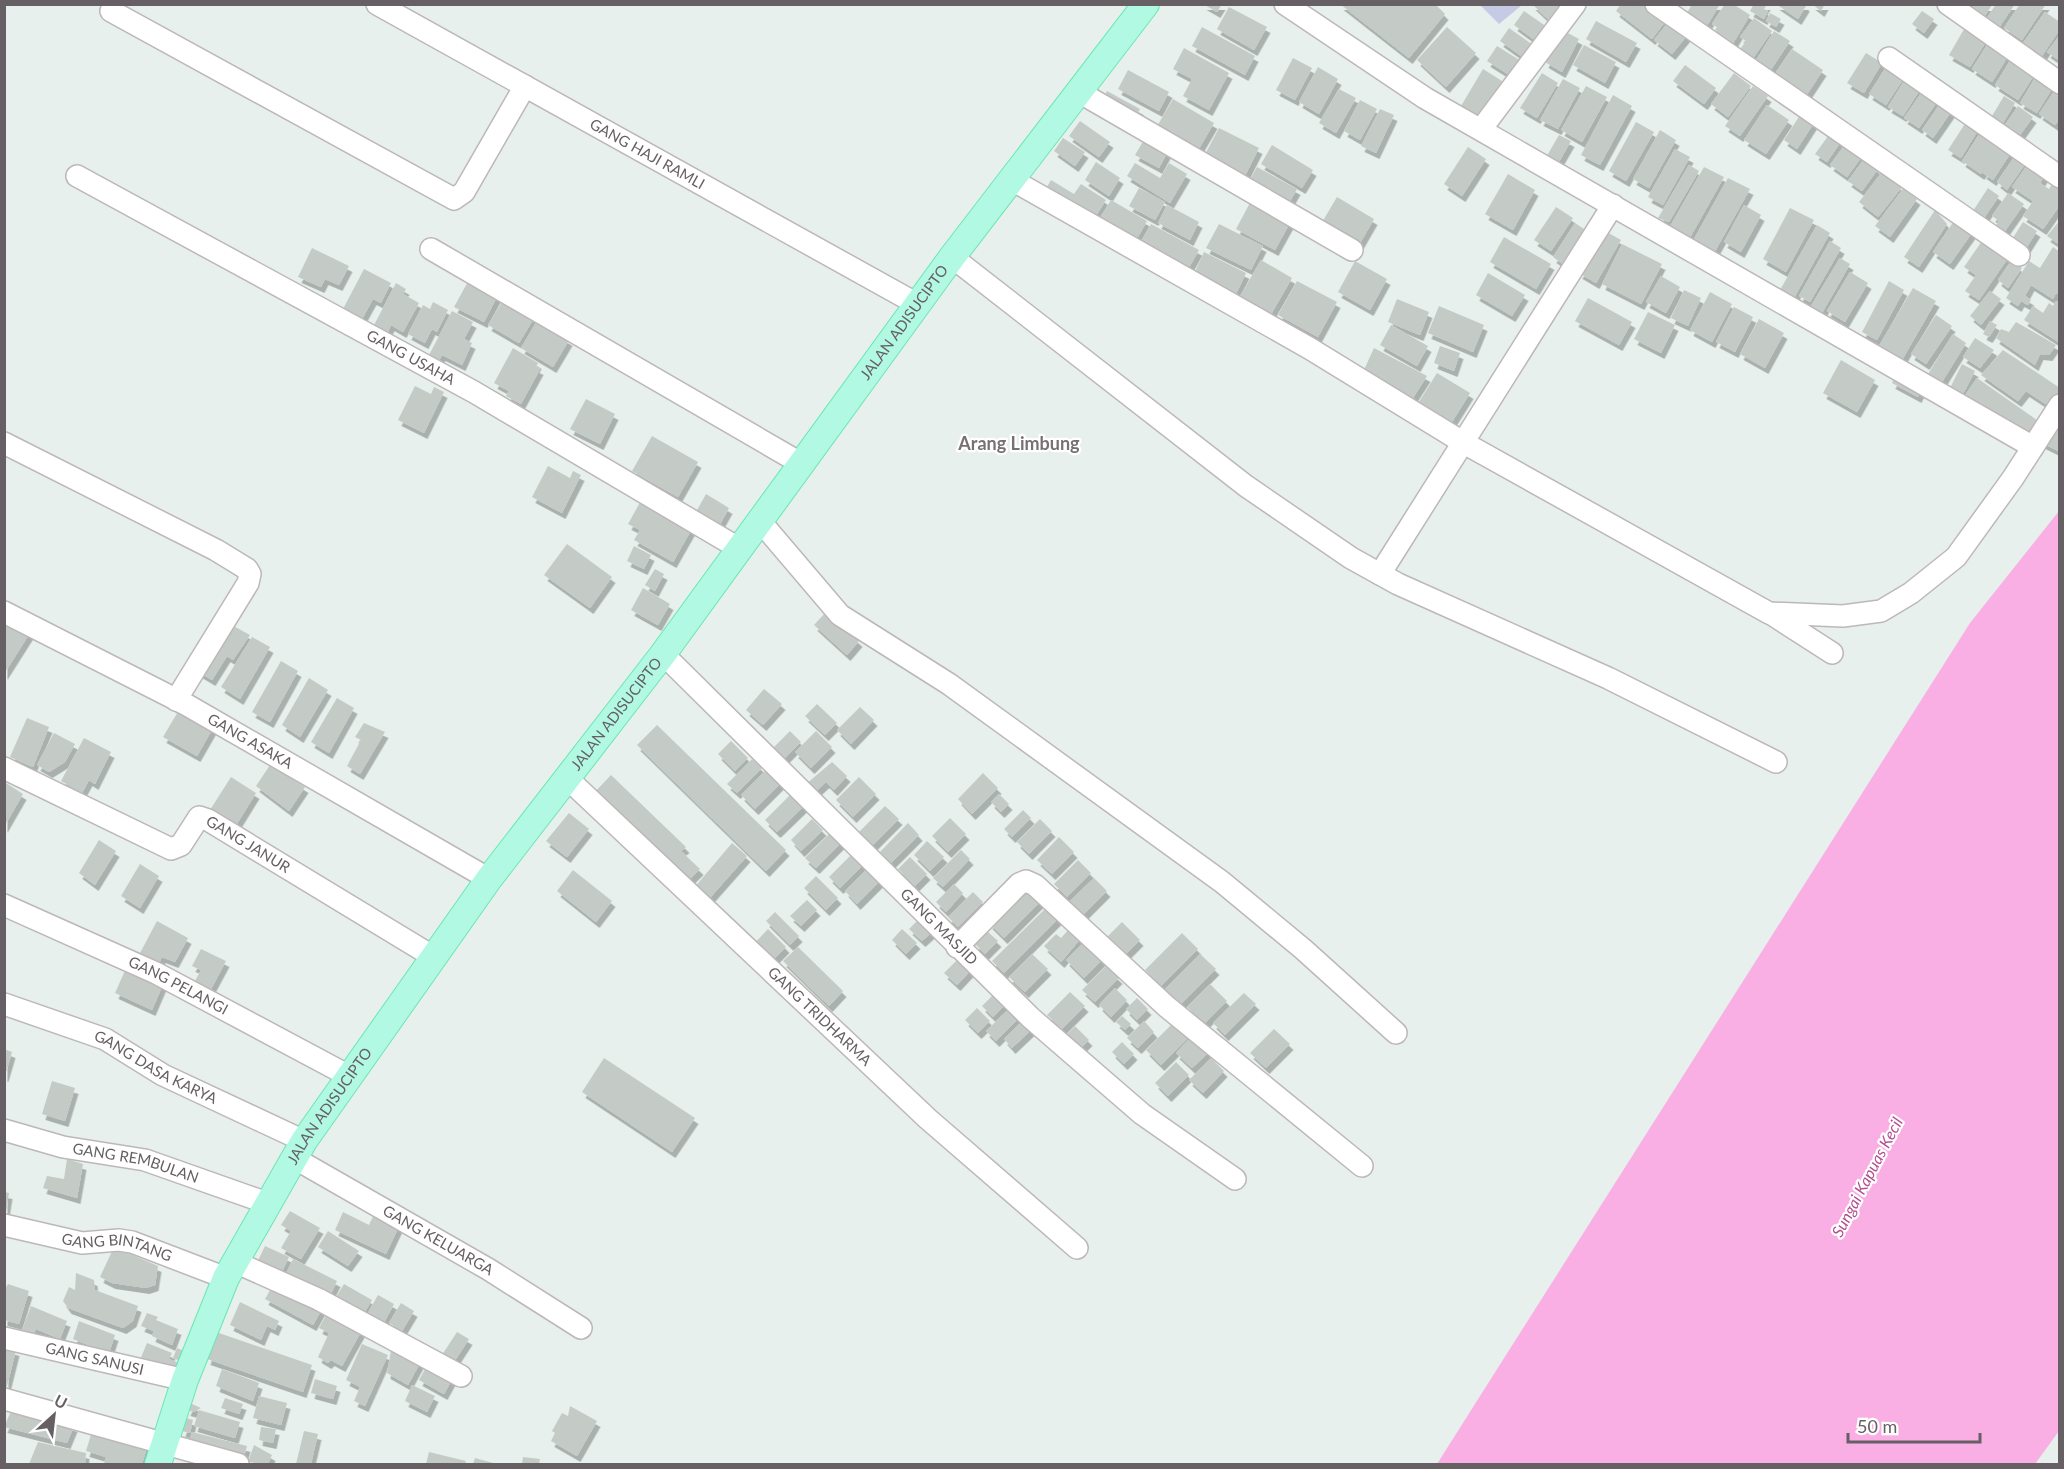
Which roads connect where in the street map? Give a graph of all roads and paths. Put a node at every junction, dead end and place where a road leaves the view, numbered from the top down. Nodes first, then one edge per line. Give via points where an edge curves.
1 (377, 4) edge
2 (1146, 4) edge
3 (1285, 4) edge
4 (1575, 4) edge
5 (1656, 4) edge
6 (1948, 4) edge
7 (111, 11) dead end
8 (1889, 58) dead end
9 (2060, 83) edge
10 (525, 86) junction
11 (1079, 92) junction
12 (1482, 128) junction
13 (77, 176) dead end
14 (2060, 177) edge
15 (1012, 180) junction
16 (1613, 206) junction
17 (430, 249) dead end
18 (1352, 250) dead end
19 (2019, 255) dead end
20 (952, 257) junction
21 (917, 304) junction
22 (2060, 405) edge
23 (4, 443) edge
24 (1464, 443) junction
25 (2033, 447) junction
26 (802, 464) junction
27 (760, 521) junction
28 (740, 549) junction
29 (1380, 574) junction
30 (4, 612) edge
31 (1769, 613) junction
32 (1832, 653) dead end
33 (663, 654) junction
34 (176, 700) junction
35 (1776, 762) dead end
36 (4, 768) edge
37 (568, 779) junction
38 (489, 879) junction
39 (4, 905) edge
40 (957, 947) junction
41 (432, 956) junction
42 (4, 1004) edge
43 (1396, 1033) dead end
44 (349, 1076) junction
45 (4, 1130) edge
46 (299, 1149) junction
47 (1362, 1166) dead end
48 (1235, 1179) dead end
49 (267, 1203) junction
50 (4, 1225) edge
51 (1077, 1248) dead end
52 (231, 1270) junction
53 (581, 1328) dead end
54 (4, 1338) edge
55 (461, 1376) dead end
56 (185, 1380) junction
57 (4, 1399) edge
58 (161, 1455) edge
59 (238, 1464) edge

1 - 10 street, GANG HAJI RAMLI
2 - 11 main road, JALAN ADISUCIPTO
3 - 12 street via 1425,98
4 - 12 street
5 - 19 street
6 - 9 street
7 - 10 street via 454,199 464,192
8 - 14 street
10 - 21 street, GANG HAJI RAMLI
11 - 15 main road, JALAN ADISUCIPTO
11 - 18 street
12 - 16 street
13 - 28 street, GANG USAHA via 474,392
15 - 20 main road, JALAN ADISUCIPTO
15 - 24 street via 1309,348
16 - 24 street
16 - 25 street
17 - 26 street
20 - 21 main road, JALAN ADISUCIPTO
20 - 29 street via 1246,486
21 - 26 main road, JALAN ADISUCIPTO
22 - 25 street
23 - 34 street via 247,569 248,583
24 - 29 street
24 - 31 street
25 - 31 street via 1956,557 1911,593 1881,611 1844,616
26 - 27 main road, JALAN ADISUCIPTO
27 - 28 main road, JALAN ADISUCIPTO
27 - 43 street via 840,615 950,684 1222,882
28 - 33 main road, JALAN ADISUCIPTO
29 - 35 street via 1608,678
30 - 34 street, GANG ASAKA
31 - 32 street
33 - 37 main road, JALAN ADISUCIPTO
33 - 40 street, GANG MASJID
34 - 38 street, GANG ASAKA
36 - 41 street, GANG JANUR via 171,849 181,845 199,817 208,820
37 - 38 main road, JALAN ADISUCIPTO
37 - 51 street, GANG TRIDHARMA via 928,1119
38 - 41 main road, JALAN ADISUCIPTO
39 - 44 street, GANG PELANGI via 156,973
40 - 47 street via 1019,884 1026,881 1035,885 1167,1007
40 - 48 street, GANG MASJID via 1100,1079 1142,1114
41 - 44 main road, JALAN ADISUCIPTO
42 - 46 street, GANG DASA KARYA via 105,1039
44 - 46 main road, JALAN ADISUCIPTO
45 - 49 street, GANG REMBULAN via 63,1147 145,1160
46 - 49 main road, JALAN ADISUCIPTO
46 - 53 street, GANG KELUARGA
49 - 52 main road, JALAN ADISUCIPTO
50 - 52 street, GANG BINTANG via 82,1243 132,1242
52 - 55 street, GANG BINTANG via 318,1299
52 - 56 main road, JALAN ADISUCIPTO
54 - 56 street, GANG SANUSI
56 - 58 main road, JALAN ADISUCIPTO
57 - 58 street
58 - 59 street

